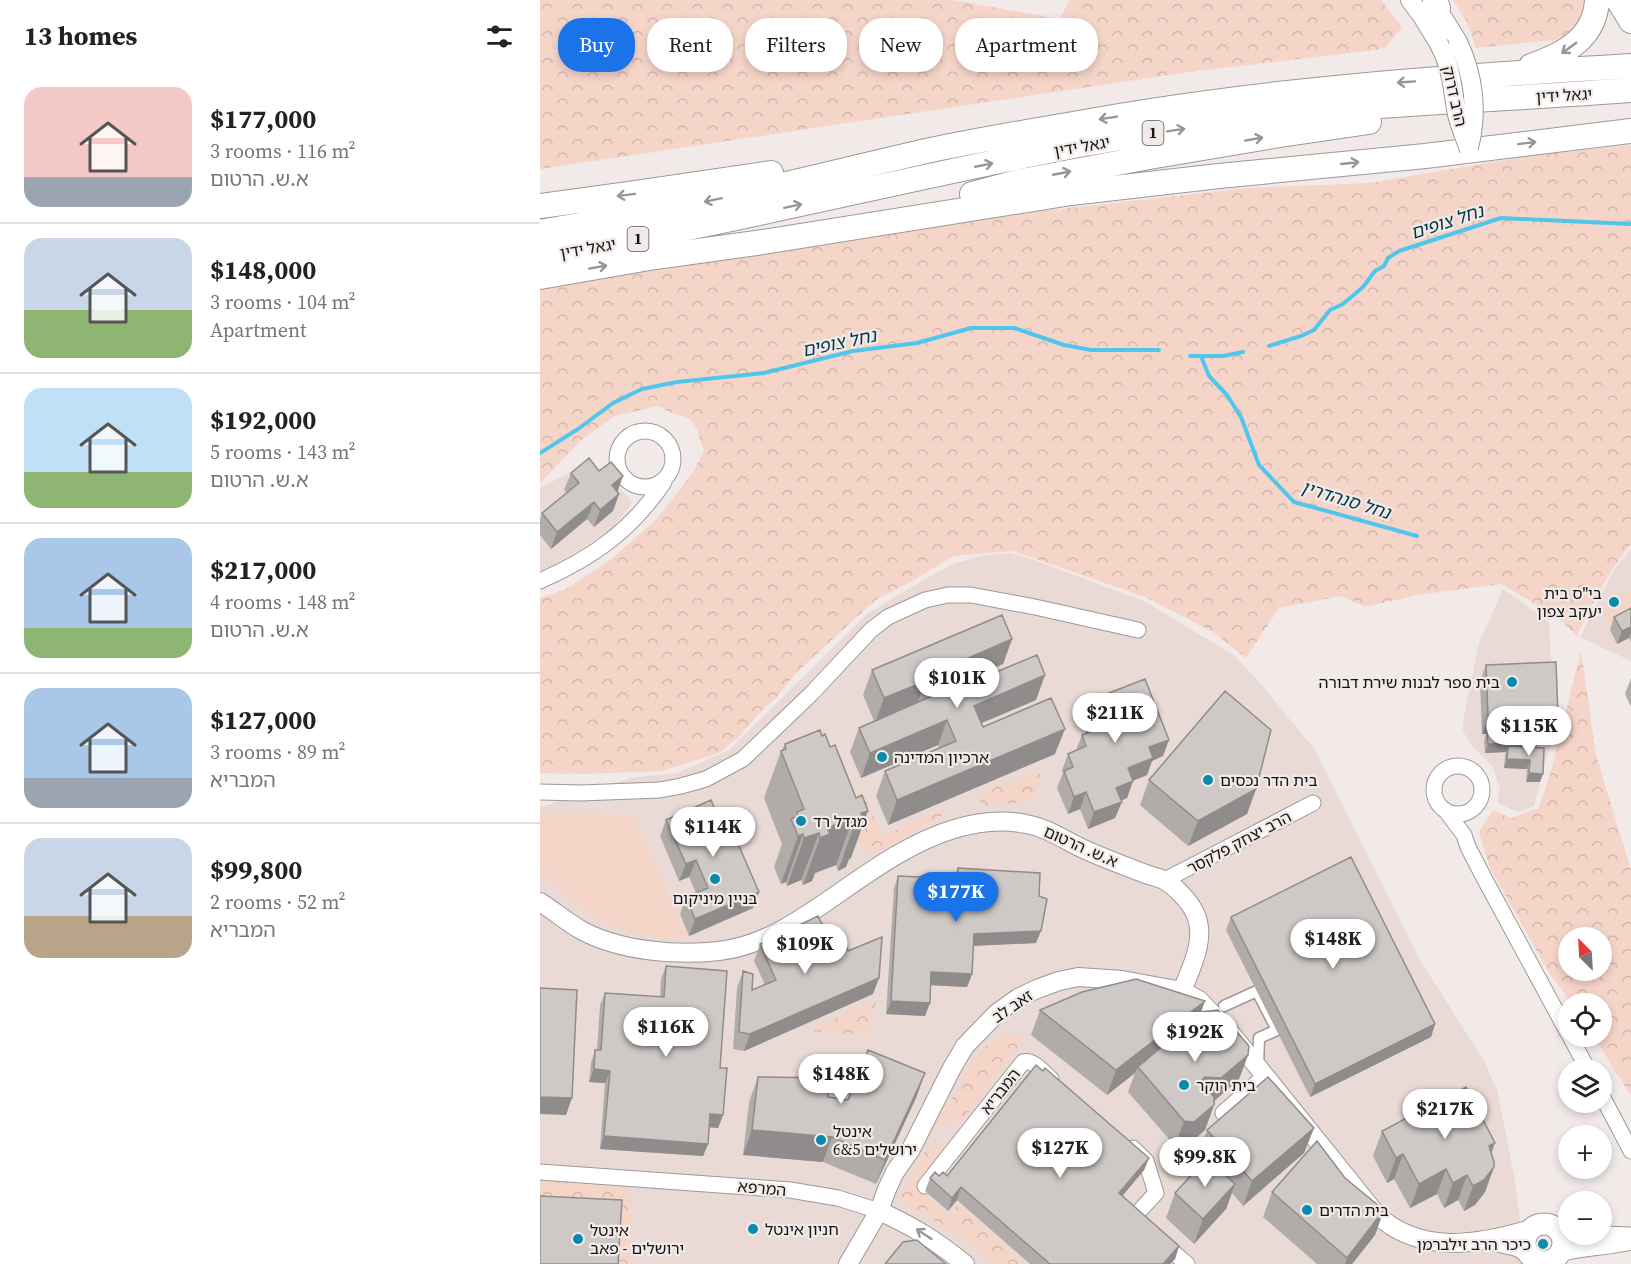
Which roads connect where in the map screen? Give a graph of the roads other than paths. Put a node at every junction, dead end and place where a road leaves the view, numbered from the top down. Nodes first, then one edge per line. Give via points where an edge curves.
1 (1410, 0) edge
2 (1597, 0) edge
3 (1618, 0) edge
4 (1435, 3) edge
5 (1631, 21) edge
6 (1631, 66) edge
7 (1506, 75) junction
8 (1631, 90) edge
9 (1577, 94) junction
10 (1631, 131) edge
11 (933, 150) junction
12 (1469, 150) junction
13 (540, 206) edge
14 (863, 225) junction
15 (540, 232) edge
16 (540, 256) edge
17 (540, 277) edge
18 (667, 477) junction
19 (626, 481) junction
20 (636, 518) junction
21 (540, 582) edge
22 (1138, 630) dead end
23 (540, 792) edge
24 (1313, 803) dead end
25 (1446, 811) junction
26 (1469, 812) junction
27 (1464, 836) junction
28 (1165, 880) junction
29 (540, 902) edge
30 (1182, 991) junction
31 (1224, 1006) dead end
32 (1558, 1016) edge
33 (1262, 1072) junction
34 (1065, 1090) edge
35 (1223, 1113) edge
36 (1611, 1113) edge
37 (1125, 1141) edge
38 (1631, 1151) edge
39 (540, 1172) edge
40 (925, 1186) dead end
41 (879, 1211) junction
42 (1558, 1228) edge
43 (1531, 1229) junction
44 (1612, 1234) edge
45 (1631, 1235) edge
46 (1485, 1240) junction
47 (1631, 1242) edge
48 (1563, 1245) edge
49 (1530, 1258) edge
50 (1557, 1259) edge
51 (848, 1264) edge
52 (965, 1264) edge
53 (1186, 1264) edge

1 - 12 street, הרב דרוק, bridge via 1448,63 1456,111
2 -> 7 highway via 1594,19 1579,40 1556,57
3 - 5 highway
4 - 12 street, הרב דרוק, bridge via 1466,62 1474,107
6 - 7 highway, יגאל ידין / 1
7 -> 11 highway, יגאל ידין / 1 via 1250,97
8 - 9 highway, יגאל ידין / 1
14 -> 9 highway via 1017,182 1149,157 1291,133
16 -> 9 highway, יגאל ידין / 1 via 714,224 1086,144 1209,124 1319,111
12 -> 10 highway
11 -> 13 highway
11 -> 15 highway, יגאל ידין / 1 via 686,206
14 -> 12 highway via 1071,193
17 -> 14 highway
18 - 19 street via 643,488
18 - 19 street via 674,460 669,443 655,432 645,431 628,436 618,451 618,468
18 - 20 street
19 - 20 street via 636,499
20 - 21 street via 595,553
22 - 23 street via 980,596 948,595 925,600 888,617 871,630 812,694 743,759 706,779 660,790
24 - 28 street, הרב יצחק פלקסר
25 - 26 street
25 - 26 street via 1436,800 1434,784 1442,771 1458,765 1473,770 1482,784 1481,800
25 - 27 street
26 - 27 street
27 - 32 street
28 - 29 street, א.ש. הרטום via 1043,828 1001,822 953,829 903,852 785,930 742,947 670,953 641,950 582,931
28 - 30 street, א.ש. הרטום via 1188,901 1199,928 1199,944
30 - 33 street via 1199,1000
30 - 41 street, זאב לב via 1078,977 1037,989 997,1013 965,1046 911,1149 903,1180
31 - 33 street via 1257,991 1277,1030 1259,1038
33 - 35 street
33 - 46 street via 1386,1224 1439,1243
34 - 40 street, המבריא via 1031,1062 1023,1062
36 - 38 street
37 - 53 street via 1146,1161 1156,1193 1134,1218
39 - 41 street, המרפא via 790,1190 838,1198
41 - 51 street, זאב לב
52 -> 41 street, המרפא via 906,1223
42 - 43 main road via 1548,1224
43 - 46 street
43 - 49 main road via 1525,1240
44 - 45 street
46 - 49 street via 1504,1244
47 - 50 street via 1576,1249
48 - 50 main road
49 - 50 main road via 1543,1263

